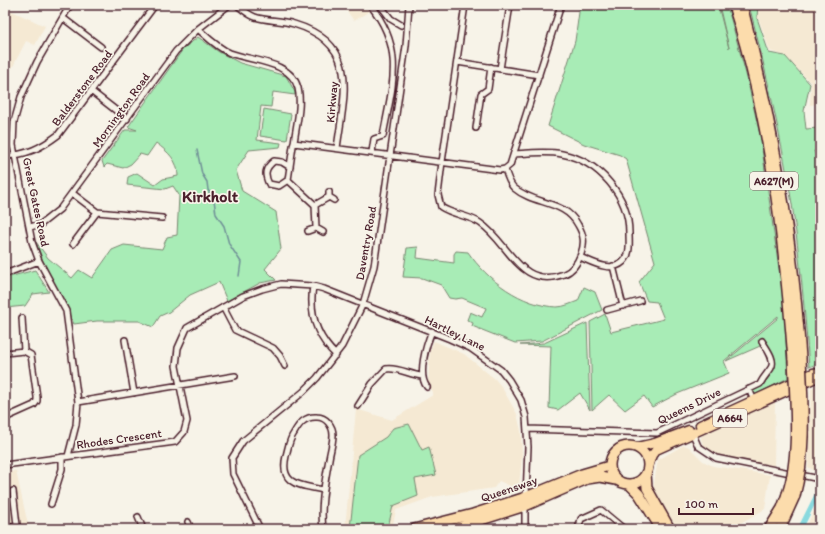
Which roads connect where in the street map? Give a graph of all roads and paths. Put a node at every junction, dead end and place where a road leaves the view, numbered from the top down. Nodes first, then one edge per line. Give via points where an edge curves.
1 (70, 5) edge
2 (155, 5) edge
3 (229, 5) edge
4 (237, 5) edge
5 (370, 5) edge
6 (380, 5) edge
7 (409, 5) edge
8 (465, 5) edge
9 (510, 5) edge
10 (561, 5) edge
11 (733, 5) edge
12 (742, 5) edge
13 (63, 18) junction
14 (393, 20) junction
15 (401, 25) dead end
16 (385, 26) junction
17 (198, 29) junction
18 (101, 47) dead end
19 (457, 62) junction
20 (491, 67) junction
21 (500, 68) junction
22 (539, 75) junction
23 (91, 91) junction
24 (127, 119) junction
25 (476, 128) dead end
26 (294, 143) junction
27 (337, 148) junction
28 (372, 152) junction
29 (514, 154) junction
30 (391, 155) junction
31 (5, 156) edge
32 (16, 156) junction
33 (442, 162) junction
34 (290, 167) junction
35 (505, 169) junction
36 (288, 180) junction
37 (72, 193) junction
38 (334, 200) dead end
39 (315, 205) junction
40 (97, 212) junction
41 (162, 218) dead end
42 (30, 227) junction
43 (316, 228) junction
44 (308, 230) dead end
45 (323, 232) dead end
46 (73, 244) dead end
47 (580, 257) junction
48 (39, 261) junction
49 (613, 266) junction
50 (5, 274) edge
51 (313, 286) junction
52 (640, 301) dead end
53 (363, 304) junction
54 (623, 306) junction
55 (223, 307) junction
56 (607, 310) dead end
57 (22, 318) dead end
58 (432, 331) junction
59 (125, 340) dead end
60 (762, 342) dead end
61 (24, 351) junction
62 (5, 353) edge
63 (336, 355) junction
64 (797, 359) junction
65 (285, 366) dead end
66 (820, 372) edge
67 (235, 376) dead end
68 (422, 376) junction
69 (820, 376) edge
70 (180, 385) junction
71 (427, 387) dead end
72 (749, 389) junction
73 (134, 393) junction
74 (78, 402) junction
75 (755, 403) junction
76 (358, 406) dead end
77 (5, 418) edge
78 (527, 429) junction
79 (692, 432) junction
80 (637, 447) junction
81 (68, 456) junction
82 (62, 457) junction
83 (5, 465) edge
84 (609, 466) junction
85 (647, 470) junction
86 (818, 478) edge
87 (616, 480) junction
88 (629, 484) junction
89 (323, 490) junction
90 (13, 491) dead end
91 (791, 495) junction
92 (526, 501) junction
93 (51, 504) dead end
94 (138, 517) dead end
95 (188, 522) dead end
96 (475, 522) edge
97 (7, 529) edge
98 (143, 529) edge
99 (191, 529) edge
100 (260, 529) edge
101 (323, 529) edge
102 (414, 529) edge
103 (454, 529) edge
104 (525, 529) edge
105 (578, 529) edge
106 (624, 529) edge
107 (661, 529) edge
108 (670, 529) edge
109 (769, 529) edge
110 (780, 529) edge

1 - 13 street, Great Gates Road
2 - 23 street, Balderstone Road
3 - 17 street, Mornington Road
4 - 27 street, Kirkway via 254,17 294,24 310,31 325,40 338,54 344,72 345,87
5 - 16 street
6 - 14 street
7 - 30 street, Daventry Road
8 - 19 street
9 - 21 street
10 - 22 street
11 - 64 highway, A627(M) via 754,83 777,199
12 - 64 highway, A627(M) via 780,167 793,264
13 - 18 street
13 - 32 street, Great Gates Road via 37,62 21,97 14,122 13,145
14 - 15 street
14 - 16 street
16 - 28 street via 392,50 394,79 383,136 374,139
17 - 24 street, Mornington Road via 176,51
17 - 26 street via 230,53 277,67 290,74 298,87
19 - 20 street
19 - 33 street
20 - 21 street
20 - 25 street via 488,89 481,94
21 - 22 street
22 - 29 street
23 - 24 street
23 - 32 street, Balderstone Road via 58,135 45,145
24 - 37 street, Mornington Road
26 - 27 street
26 - 34 street
27 - 28 street
28 - 30 street
29 - 35 street via 510,165
29 - 49 street via 563,154 584,162 605,177 621,196 629,223 629,252 623,262
30 - 33 street
30 - 53 street, Daventry Road via 374,266
31 - 32 street, Balderstone Road
32 - 42 street, Great Gates Road
33 - 35 street
33 - 47 street via 438,195 441,207 480,223 522,269 536,276 551,278 565,274 575,266
34 - 36 street
34 - 36 street via 274,161 267,166 265,175 269,184 279,186
35 - 47 street via 508,180 523,194 563,209 574,218 582,231 584,245
36 - 39 street
37 - 40 street
37 - 42 street, Mornington Road via 50,218
38 - 39 street via 329,195
39 - 43 street
40 - 41 street
40 - 46 street
42 - 48 street, Great Gates Road
43 - 44 street
43 - 45 street
47 - 49 street via 603,266
48 - 50 street
48 - 74 street, Great Gates Road via 66,311
49 - 54 street
51 - 53 street, Rhodes Crescent
51 - 55 street, Rhodes Crescent via 281,284 243,296
51 - 63 street via 310,303 316,326
52 - 54 street
53 - 58 street, Hartley Lane
53 - 63 street, Daventry Road
54 - 56 street
55 - 65 street via 235,330 272,348
55 - 70 street, Rhodes Crescent via 187,328 178,348 176,366
57 - 61 street
58 - 68 street via 424,355
58 - 78 street, Hartley Lane via 470,348 501,370 521,400
59 - 73 street
60 - 72 street, Queens Drive via 772,361 772,367 760,384
61 - 62 street
61 - 77 street via 31,355 37,401
63 - 100 street, Daventry Road via 303,392 242,440 233,454 233,474
64 - 91 highway, A627(M), bridge via 803,436 798,483
66 - 75 main road, A664 via 813,373
67 - 70 street
68 - 71 street
68 - 76 street via 393,368 386,369 372,384
69 - 75 main road, A664
70 - 73 street
70 - 81 street, Rhodes Crescent via 187,421 184,432 175,442
72 - 75 street
72 - 78 street, Queens Drive via 657,433
73 - 74 street
74 - 81 street, Great Gates Road via 76,425
75 - 79 main road, A664
78 - 92 street, Hartley Lane
79 - 80 main road, A664
79 - 85 main road, A664 via 656,450
79 - 86 street via 698,446 716,458
80 - 84 highway via 618,448 613,453
80 - 85 highway via 646,456
81 - 82 street
82 - 83 street
82 - 93 street via 62,469
84 - 87 highway
84 - 92 highway, Queensway via 582,474
85 - 88 highway via 637,482
85 - 108 highway via 647,488
87 - 88 highway
87 - 92 highway, Queensway via 600,477 587,479
88 - 107 highway via 639,494
89 - 89 street via 333,434 330,424 322,417 311,416 300,423 291,437 283,467 294,484
89 - 101 street
90 - 97 street via 17,525
91 - 109 highway, A627(M)
91 - 110 highway, A627(M)
92 - 96 highway, Queensway
92 - 104 street, Hartley Lane
94 - 98 street
95 - 99 street
96 - 102 highway, Queensway
96 - 103 highway, Queensway
105 - 106 street via 581,519 601,510

